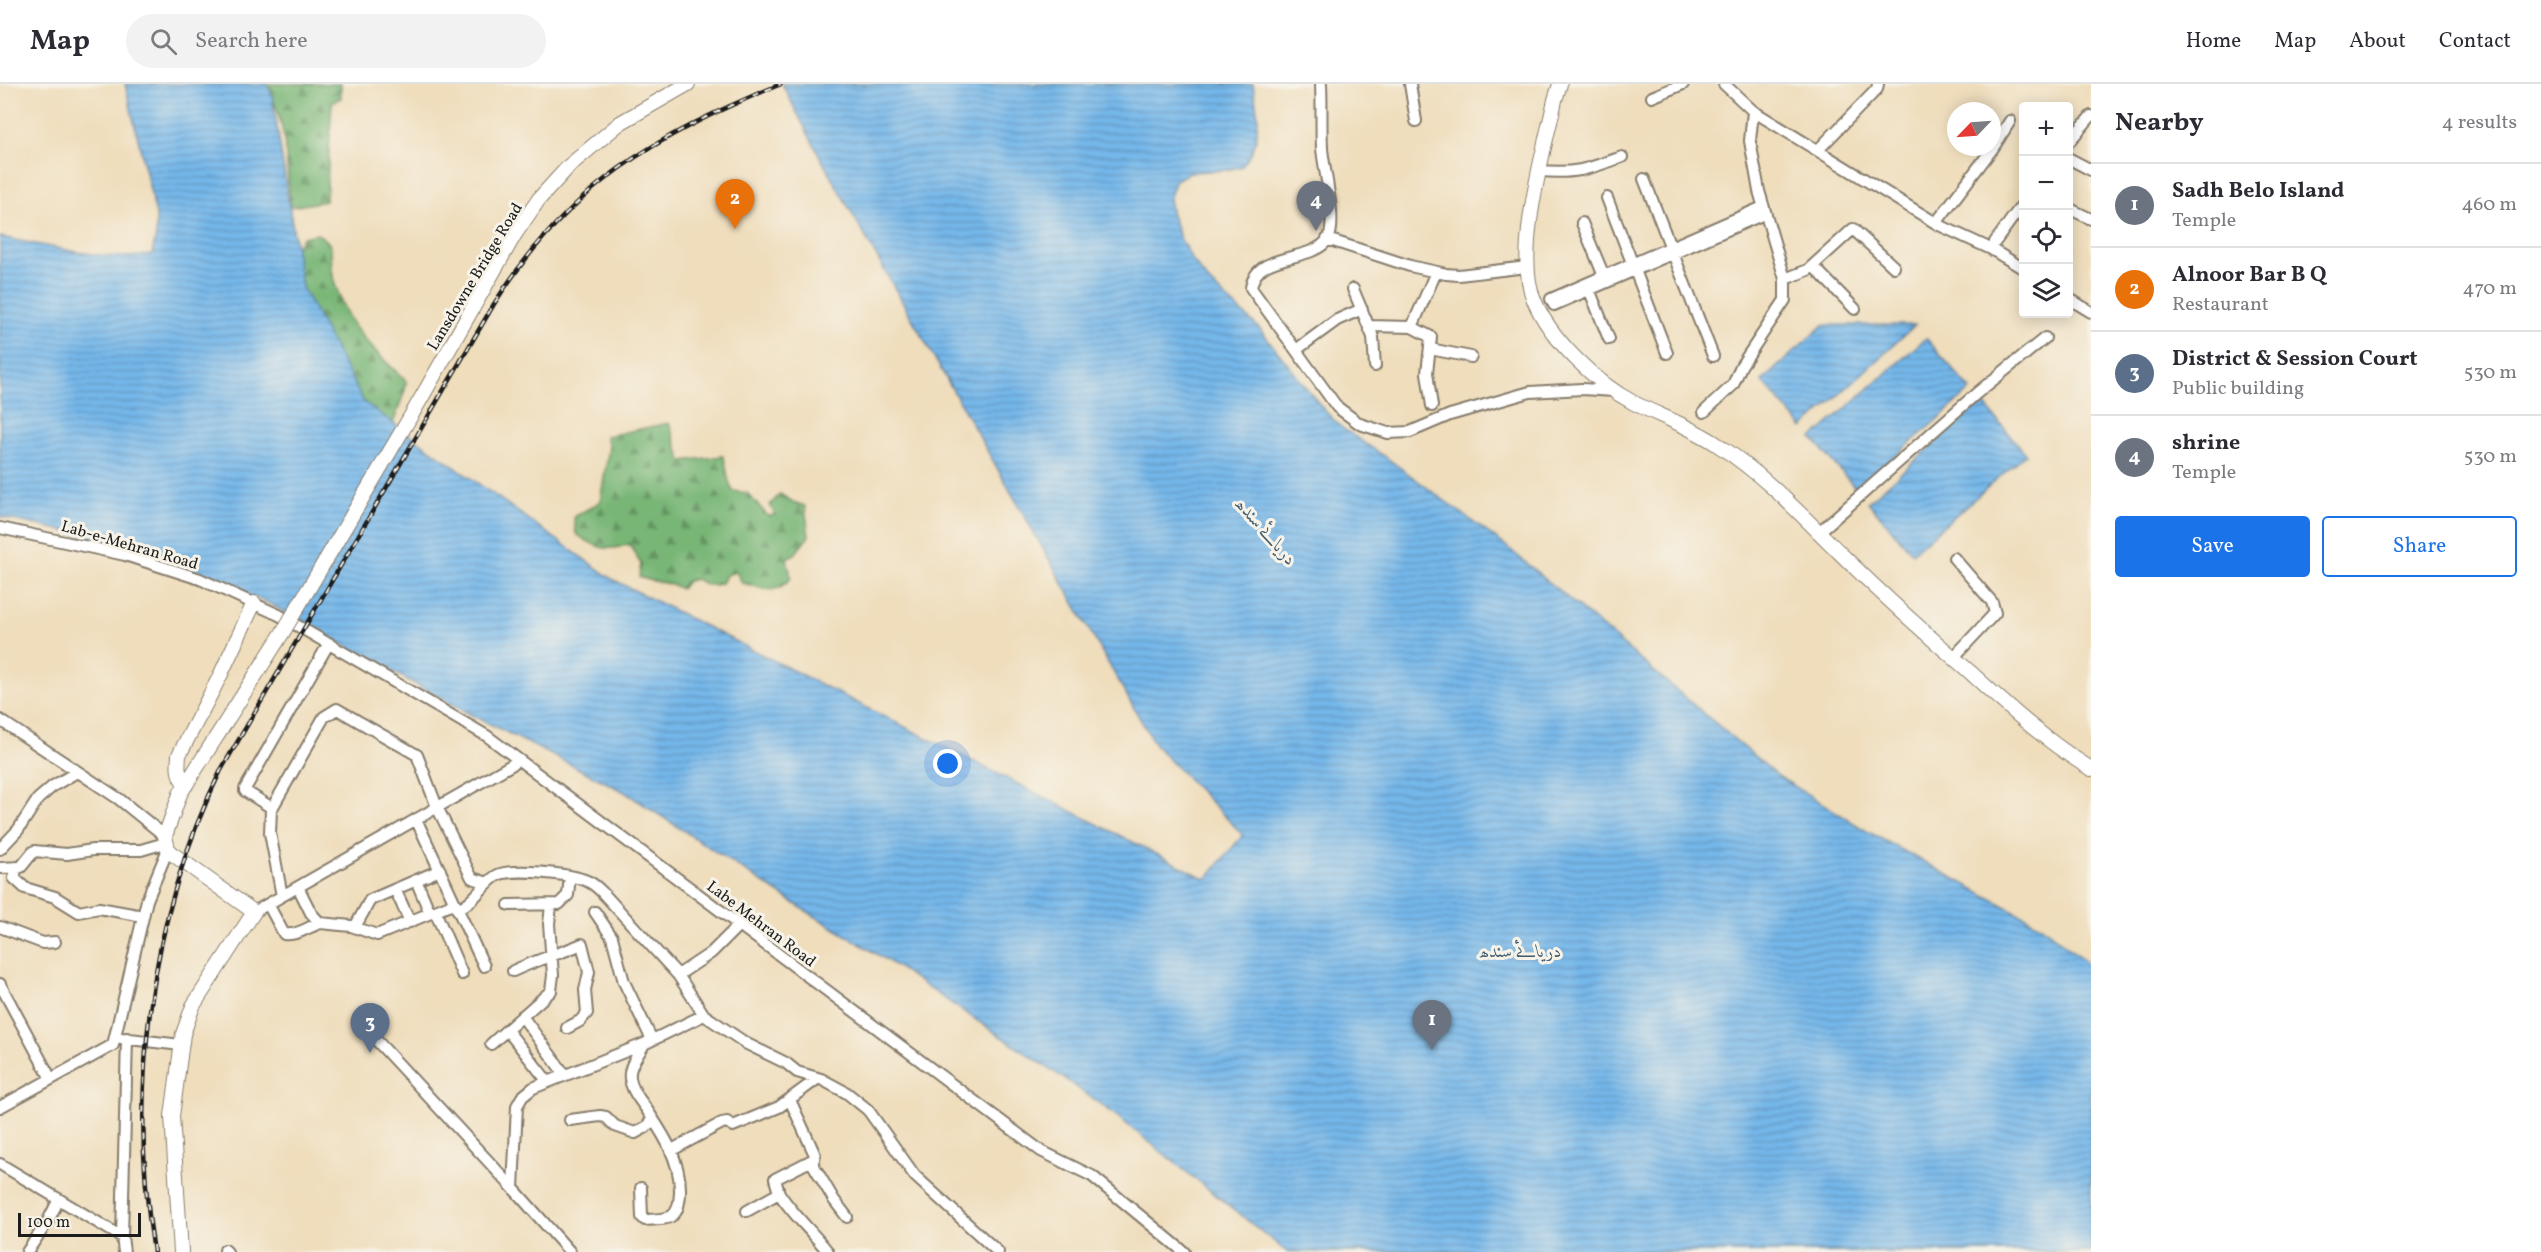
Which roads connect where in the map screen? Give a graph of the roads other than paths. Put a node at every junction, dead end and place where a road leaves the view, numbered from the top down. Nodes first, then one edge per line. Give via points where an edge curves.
1 (688, 84) edge
2 (1321, 84) edge
3 (1410, 84) edge
4 (1560, 84) edge
5 (1683, 84) edge
6 (1724, 84) edge
7 (1878, 84) edge
8 (1652, 97) dead end
9 (1753, 111) junction
10 (2091, 116) edge
11 (1416, 121) dead end
12 (2010, 121) dead end
13 (2073, 137) edge
14 (1818, 150) junction
15 (1622, 157) dead end
16 (2073, 161) edge
17 (2091, 170) edge
18 (1540, 171) junction
19 (1644, 178) dead end
20 (1607, 198) dead end
21 (2019, 209) edge
22 (2072, 210) edge
23 (1763, 211) junction
24 (2091, 219) edge
25 (1582, 223) dead end
26 (1936, 223) junction
27 (1328, 239) junction
28 (1995, 242) dead end
29 (1672, 250) junction
30 (1813, 266) junction
31 (2019, 266) edge
32 (1527, 267) junction
33 (1634, 267) junction
34 (1894, 267) dead end
35 (1436, 272) junction
36 (1606, 279) junction
37 (1785, 279) junction
38 (1353, 289) dead end
39 (1589, 289) junction
40 (2073, 301) edge
41 (1362, 309) junction
42 (1855, 309) dead end
43 (2091, 312) edge
44 (1369, 326) junction
45 (1412, 327) junction
46 (2045, 338) dead end
47 (1609, 339) dead end
48 (1430, 349) junction
49 (1296, 351) junction
50 (1667, 353) dead end
51 (1713, 356) dead end
52 (1471, 357) dead end
53 (1375, 366) dead end
54 (1617, 392) junction
55 (1432, 406) dead end
56 (1704, 412) dead end
57 (0, 528) edge
58 (1819, 532) junction
59 (1954, 558) dead end
60 (254, 603) junction
61 (312, 633) joint
62 (329, 643) junction
63 (1953, 658) junction
64 (0, 720) edge
65 (513, 765) dead end
66 (2091, 770) edge
67 (77, 772) junction
68 (186, 785) junction
69 (437, 807) junction
70 (272, 808) junction
71 (416, 819) junction
72 (166, 843) junction
73 (0, 849) edge
74 (17, 867) junction
75 (0, 868) edge
76 (440, 870) junction
77 (570, 876) junction
78 (416, 880) junction
79 (488, 883) junction
80 (298, 887) junction
81 (395, 889) junction
82 (282, 896) junction
83 (268, 904) junction
84 (509, 905) dead end
85 (551, 905) junction
86 (456, 906) junction
87 (254, 912) junction
88 (433, 912) junction
89 (594, 912) dead end
90 (143, 916) junction
91 (410, 922) junction
92 (320, 923) junction
93 (739, 925) junction
94 (0, 927) edge
95 (355, 927) junction
96 (55, 942) dead end
97 (552, 957) junction
98 (484, 966) dead end
99 (513, 971) dead end
100 (462, 974) dead end
101 (678, 975) junction
102 (0, 984) edge
103 (704, 1015) junction
104 (522, 1016) junction
105 (567, 1028) dead end
106 (366, 1029) dead end
107 (507, 1030) junction
108 (121, 1038) junction
109 (648, 1042) junction
110 (491, 1044) dead end
111 (181, 1045) junction
112 (566, 1075) junction
113 (51, 1078) junction
114 (817, 1079) junction
115 (548, 1082) junction
116 (790, 1100) junction
117 (0, 1107) edge
118 (652, 1119) junction
119 (570, 1120) dead end
120 (672, 1150) junction
121 (811, 1161) junction
122 (1, 1167) edge
123 (513, 1188) junction
124 (641, 1188) dead end
125 (779, 1193) junction
126 (59, 1199) junction
127 (747, 1211) dead end
128 (847, 1217) dead end
129 (123, 1238) junction
130 (27, 1252) edge
131 (124, 1252) edge
132 (181, 1252) edge
133 (570, 1252) edge
134 (828, 1252) edge
135 (998, 1252) edge
136 (1184, 1252) edge

1 - 68 main road, Lansdowne Bridge Road, bridge via 620,123 569,166 539,199 283,632
2 - 27 street via 1322,150 1330,195
3 - 11 street
4 - 18 main road
5 - 8 street
6 - 9 street
7 - 14 street
9 - 14 street
9 - 23 street via 1750,141
10 - 13 street
12 - 26 street
14 - 26 street
15 - 18 street via 1578,172
16 - 17 street
18 - 32 main road
19 - 29 street
20 - 33 street
21 - 28 street
22 - 24 street
23 - 29 street
23 - 37 street
25 - 36 street
26 - 31 street
27 - 35 street
27 - 49 street via 1310,252 1284,257 1269,265 1251,282 1251,288
29 - 33 street
29 - 51 street
30 - 34 street via 1853,228
30 - 37 street
30 - 42 street
32 - 35 street via 1459,274
32 - 54 main road via 1533,299 1548,325 1572,355
33 - 36 street
33 - 50 street
35 - 45 street
36 - 39 street
36 - 39 street via 1551,300 1554,305
37 - 56 street via 1785,300 1741,366 1733,385
38 - 41 street
39 - 47 street
40 - 43 street
41 - 44 street
41 - 49 street via 1337,320
44 - 45 street
44 - 53 street
45 - 48 street via 1431,337
46 - 58 street
48 - 52 street
48 - 55 street via 1427,373
49 - 54 street via 1337,407 1359,424 1388,434 1410,432 1450,415 1530,392
54 - 58 main road via 1718,445 1767,482
57 - 60 street, Lab-e-Mehran Road via 125,555 200,579
58 - 63 main road
59 - 63 street via 1992,602 1995,613
60 - 61 street, Lab-e-Mehran Road
60 - 68 main road via 180,755 178,769
61 - 62 street, Labe Mehran Road
62 - 70 street via 245,789
62 - 93 street, Labe Mehran Road via 487,736
63 - 66 main road
64 - 67 street
65 - 69 street
67 - 72 street via 119,799
67 - 73 street via 38,799
68 - 72 main road, Lansdowne Bridge Road via 172,811
69 - 70 street via 417,755 338,709 324,717
69 - 71 street
69 - 79 street via 472,878
70 - 82 street via 270,833
71 - 76 street
71 - 80 street
72 - 74 street via 141,850 67,854 34,851
72 - 87 main road
72 - 90 street
74 - 75 street
74 - 90 street via 14,878 25,888 55,897 79,912 99,909
76 - 78 street
76 - 86 street
77 - 79 street via 502,873
77 - 85 street via 565,900
77 - 101 street via 589,881 602,892
78 - 81 street
78 - 88 street
79 - 86 street via 474,899
80 - 82 street
80 - 92 street
81 - 91 street
81 - 95 street via 370,900
82 - 83 street
83 - 87 street
83 - 92 street via 284,934
84 - 85 street
85 - 97 street
86 - 88 street
86 - 98 street
87 - 111 main road via 193,1006
88 - 91 street
88 - 100 street
89 - 109 street via 612,937 624,982
90 - 108 street
91 - 95 street via 377,936
92 - 95 street
93 - 101 street via 711,953
93 - 136 street, Labe Mehran Road via 1041,1151 1092,1176
94 - 96 street via 38,942
97 - 99 street via 537,959
97 - 104 street via 551,991
97 - 105 street via 582,945 589,963 587,1013
101 - 103 street
102 - 113 street
103 - 109 street
103 - 114 street via 747,1044
104 - 107 street
104 - 112 street
106 - 123 street
107 - 110 street
107 - 115 street
108 - 111 street
108 - 113 street
108 - 129 street
109 - 112 street
109 - 118 street via 631,1067 630,1078
111 - 132 main road via 172,1116
112 - 115 street
113 - 117 street
114 - 116 street
114 - 135 street via 847,1093 868,1110 910,1170
115 - 123 street via 533,1088 517,1106
116 - 120 street via 733,1126 722,1123
116 - 121 street via 813,1147 815,1155
118 - 119 street via 638,1133 615,1126 606,1117
118 - 120 street
120 - 124 street via 681,1186 679,1210 666,1220 645,1220
121 - 125 street via 775,1179
121 - 128 street
122 - 126 street
123 - 133 street
125 - 127 street
125 - 134 street
126 - 129 street
126 - 130 street
129 - 131 street

